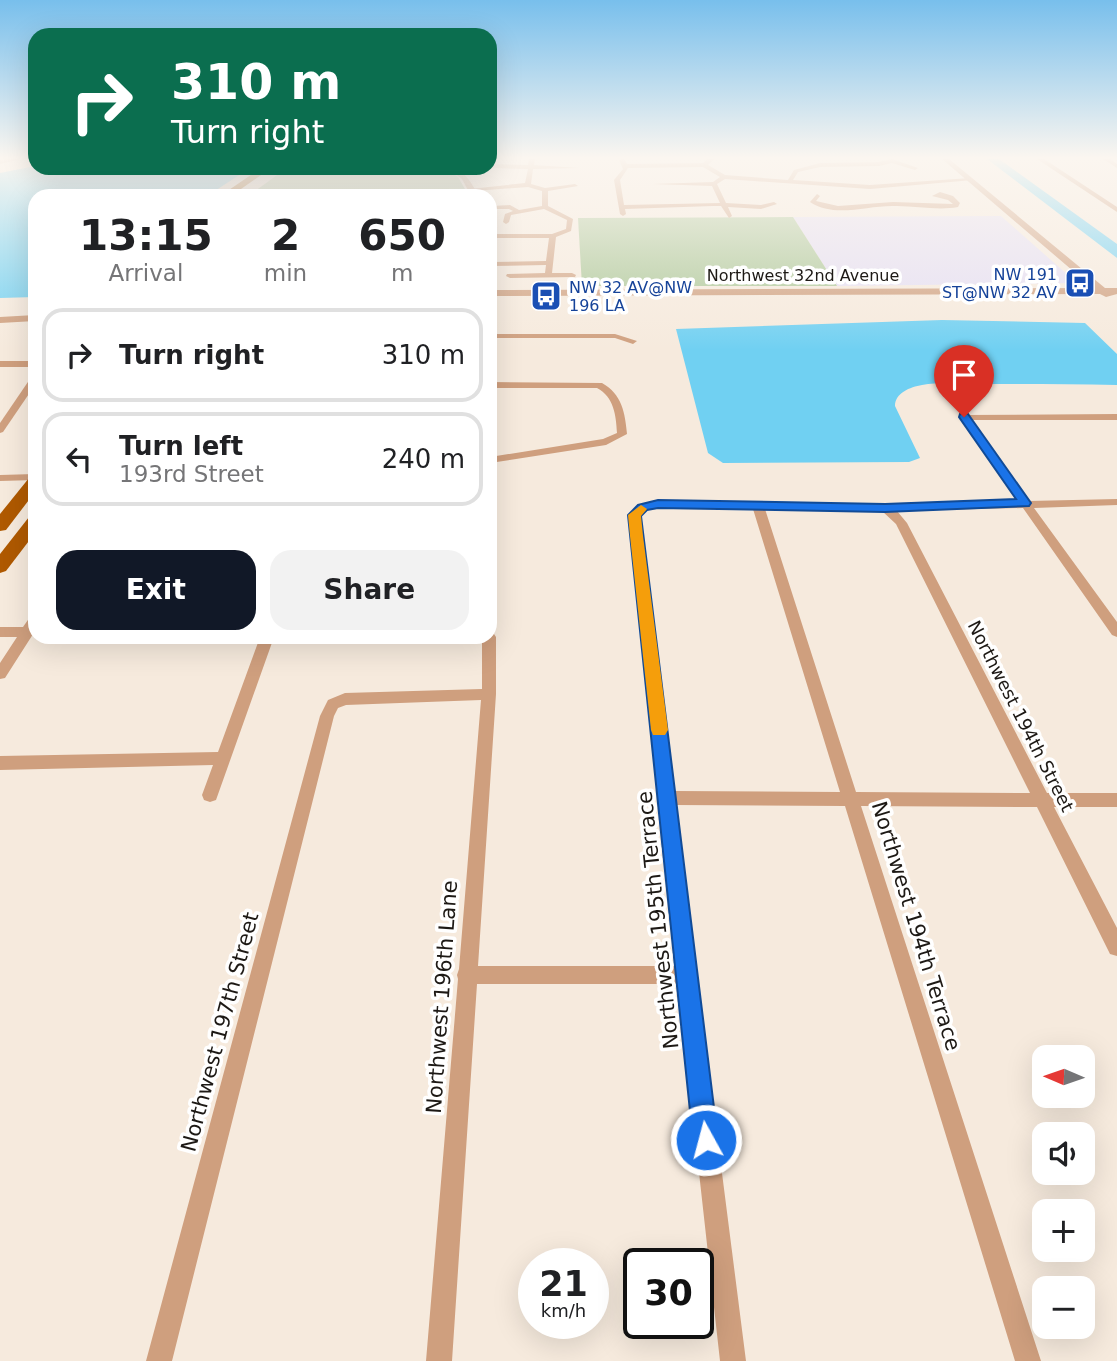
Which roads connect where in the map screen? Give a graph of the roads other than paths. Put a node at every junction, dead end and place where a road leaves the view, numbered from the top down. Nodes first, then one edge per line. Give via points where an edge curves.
1 (570, 223) edge
2 (1021, 223) edge
3 (497, 236) edge
4 (553, 236) junction
5 (549, 263) junction
6 (497, 264) edge
7 (511, 264) junction
8 (548, 275) junction
9 (572, 275) dead end
10 (1103, 291) junction
11 (1117, 291) edge
12 (497, 293) edge
13 (1117, 303) edge
14 (28, 318) edge
15 (0, 320) edge
16 (497, 336) edge
17 (633, 341) dead end
18 (0, 364) edge
19 (28, 364) edge
20 (497, 385) edge
21 (28, 387) edge
22 (5, 416) edge
23 (1117, 416) edge
24 (0, 430) edge
25 (497, 459) edge
26 (0, 478) edge
27 (28, 479) edge
28 (28, 488) edge
29 (1117, 502) edge
30 (1025, 503) junction
31 (758, 506) junction
32 (885, 508) junction
33 (0, 526) edge
34 (28, 530) edge
35 (0, 567) edge
36 (28, 627) edge
37 (1116, 629) edge
38 (28, 631) edge
39 (0, 632) edge
40 (264, 644) edge
41 (489, 644) edge
42 (0, 646) edge
43 (18, 646) junction
44 (0, 674) edge
45 (489, 694) junction
46 (223, 758) junction
47 (0, 763) edge
48 (210, 795) dead end
49 (852, 797) junction
50 (667, 798) junction
51 (1041, 799) junction
52 (1117, 800) edge
53 (1117, 947) edge
54 (466, 975) junction
55 (686, 975) junction
56 (159, 1361) edge
57 (439, 1361) edge
58 (733, 1361) edge
59 (1028, 1361) edge

1 - 4 street via 569,230
2 - 10 street
3 - 4 street
4 - 5 street
5 - 7 street
5 - 8 street
6 - 7 street
7 - 8 street via 510,279
8 - 9 street
10 - 11 street, Northwest 32nd Avenue
10 - 12 street, Northwest 32nd Avenue
10 - 13 street
14 - 15 street
16 - 17 street via 615,336
18 - 19 street
20 - 25 street via 588,383 606,388 618,405 622,434 606,442
21 - 22 street
22 - 24 street
23 - 30 street via 964,417
26 - 27 street
28 - 33 main road
29 - 30 street
30 - 32 street
30 - 37 street
31 - 32 street
31 - 49 street, Northwest 194th Terrace
31 - 50 street, Northwest 195th Terrace via 658,504 635,515
32 - 51 street, Northwest 194th Street via 901,523
34 - 35 main road
36 - 39 street
38 - 43 street
40 - 46 street
41 - 45 street, Northwest 196th Lane
42 - 43 street
43 - 44 street
45 - 54 street, Northwest 196th Lane
45 - 56 street, Northwest 197th Street via 345,699 333,704 327,716
46 - 47 street
46 - 48 street
49 - 50 street
49 - 51 street
49 - 59 street, Northwest 194th Terrace
50 - 55 street, Northwest 195th Terrace
51 - 52 street
51 - 53 street, Northwest 194th Street
54 - 55 street
54 - 57 street, Northwest 196th Lane
55 - 58 street, Northwest 195th Terrace

